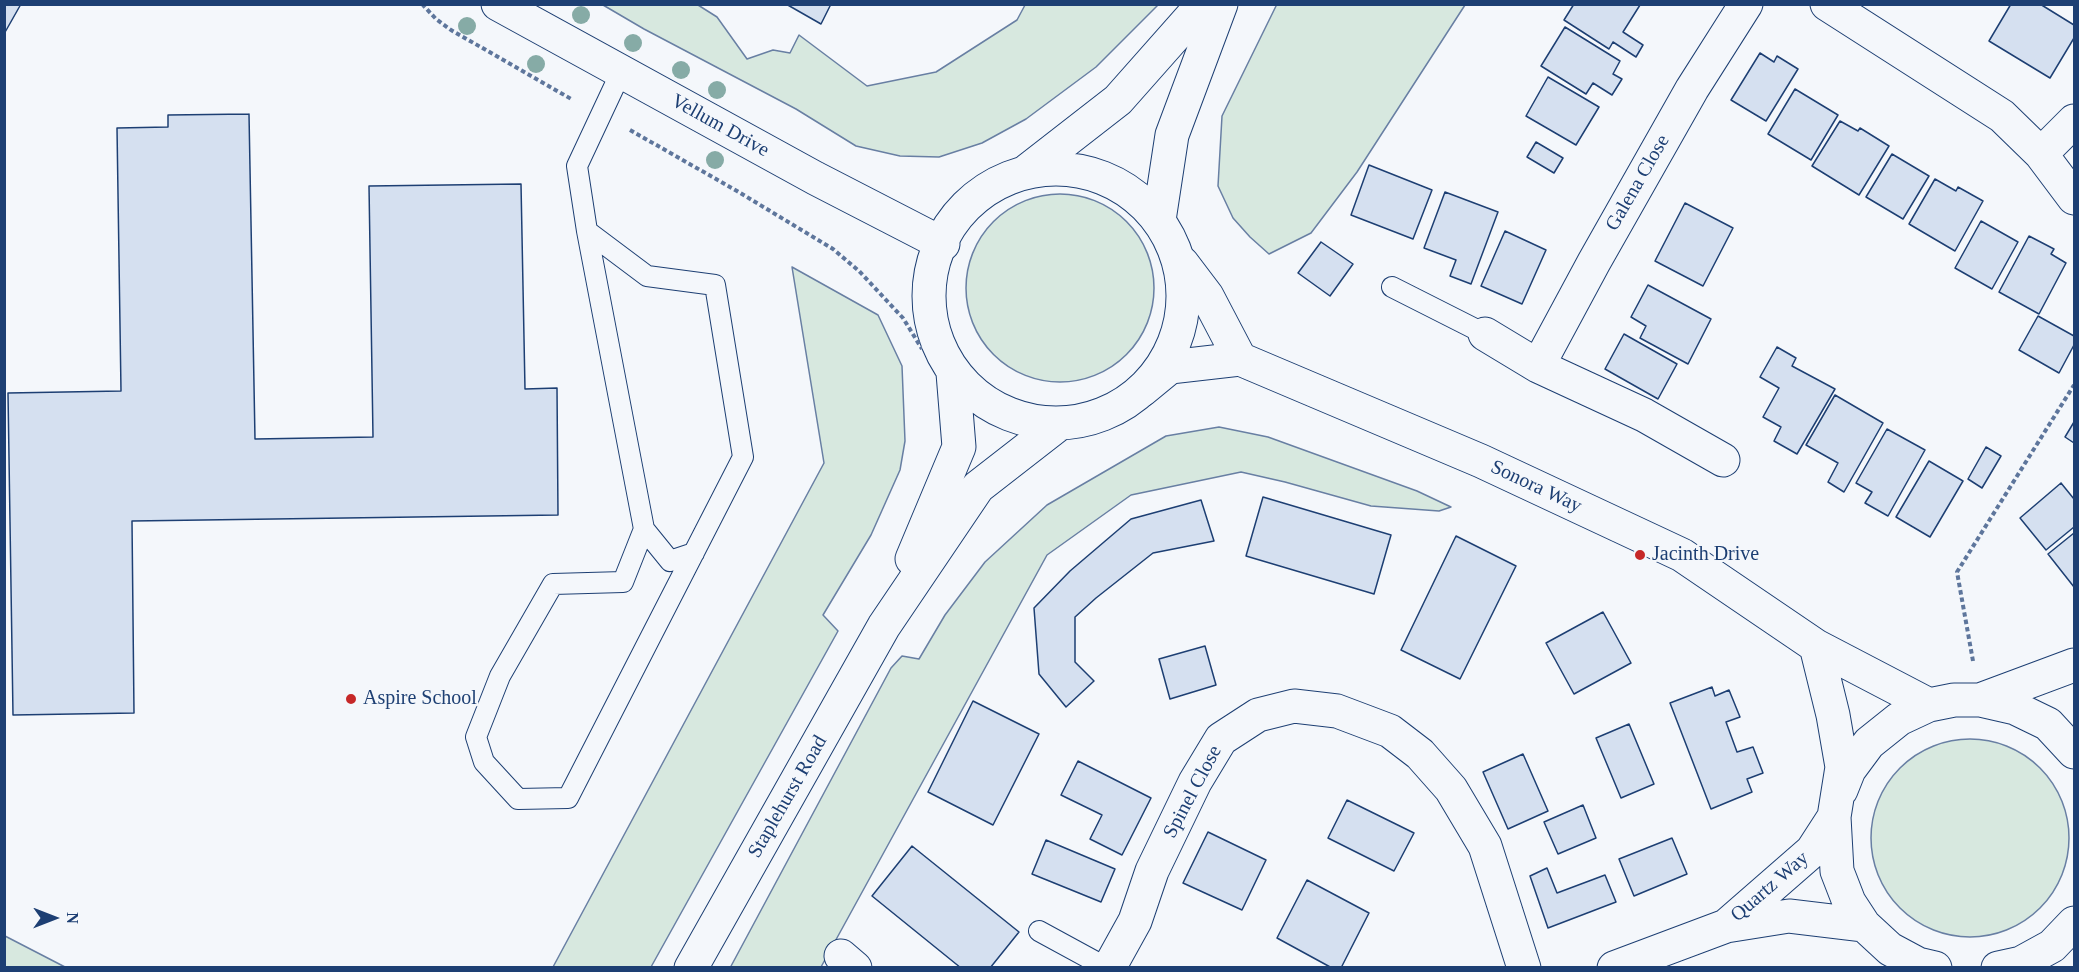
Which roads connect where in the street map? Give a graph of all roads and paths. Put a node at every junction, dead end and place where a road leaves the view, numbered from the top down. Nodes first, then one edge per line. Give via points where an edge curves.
1 (422, 4) edge
2 (498, 4) edge
3 (1203, 4) edge
4 (1221, 4) edge
5 (1746, 4) edge
6 (1827, 4) edge
7 (621, 72) junction
8 (601, 114) junction
9 (2074, 121) edge
10 (2041, 154) junction
11 (1028, 170) junction
12 (2074, 198) edge
13 (1159, 220) junction
14 (586, 231) junction
15 (943, 243) junction
16 (1182, 263) junction
17 (1392, 287) dead end
18 (1485, 334) joint
19 (924, 355) dead end
20 (1240, 359) junction
21 (1538, 366) junction
22 (953, 372) junction
23 (2074, 385) edge
24 (1142, 390) junction
25 (1059, 424) junction
26 (1723, 460) dead end
27 (644, 529) junction
28 (694, 553) junction
29 (884, 626) junction
30 (1816, 646) junction
31 (2074, 665) edge
32 (1980, 700) junction
33 (1929, 705) junction
34 (2074, 752) edge
35 (1836, 808) junction
36 (2074, 923) edge
37 (1864, 925) junction
38 (1726, 926) junction
39 (1039, 931) dead end
40 (691, 968) edge
41 (1108, 968) edge
42 (1524, 968) edge
43 (1614, 968) edge
44 (1935, 968) edge
45 (1998, 968) edge

1 - 8 path via 451,30
2 - 7 street, Vellum Drive
3 - 11 street via 1118,100
4 - 13 street via 1172,135
5 - 21 street, Galena Close via 1692,89
6 - 10 street via 2002,116
7 - 8 lane
7 - 15 street, Vellum Drive
8 - 14 lane via 577,166
8 - 19 path via 833,249 903,318
9 - 10 street
10 - 12 street
11 - 13 street via 1065,167 1101,175 1134,193
11 - 15 street via 989,186 957,213
13 - 16 street
14 - 27 lane
14 - 28 lane via 647,276 715,285 743,457
15 - 22 street via 927,291 933,334
16 - 20 street via 1207,296
16 - 24 street via 1180,319 1168,362
17 - 18 lane
18 - 21 street
20 - 24 street, Sonora Way via 1170,367
20 - 30 street, Sonora Way via 1481,461 1682,555
21 - 26 street via 1644,415
22 - 25 street via 982,401 1019,418
22 - 29 street, Staplehurst Road via 959,447
23 - 32 path via 1957,572
24 - 25 street via 1118,407 1090,419
25 - 29 street, Staplehurst Road via 978,487
27 - 28 lane via 670,561
27 - 28 lane via 623,582 553,584 500,676 476,737 484,762 518,799 568,798
29 - 40 street, Staplehurst Road
30 - 33 street, Sonora Way
30 - 35 street via 1842,767
31 - 32 street
32 - 33 street
32 - 34 street via 2015,708 2048,724
33 - 35 street via 1899,719 1869,743 1849,770
35 - 37 street via 1837,871 1849,902
35 - 38 street, Quartz Way via 1812,851
36 - 45 street via 2052,946 2021,963
37 - 38 street, Quartz Way via 1789,916
37 - 44 street via 1890,949
38 - 43 street, Quartz Way
39 - 41 lane
41 - 42 street, Spinel Close via 1135,921 1152,871 1195,782 1221,739 1258,715 1294,706 1337,711 1390,731 1420,754 1451,789 1485,846

